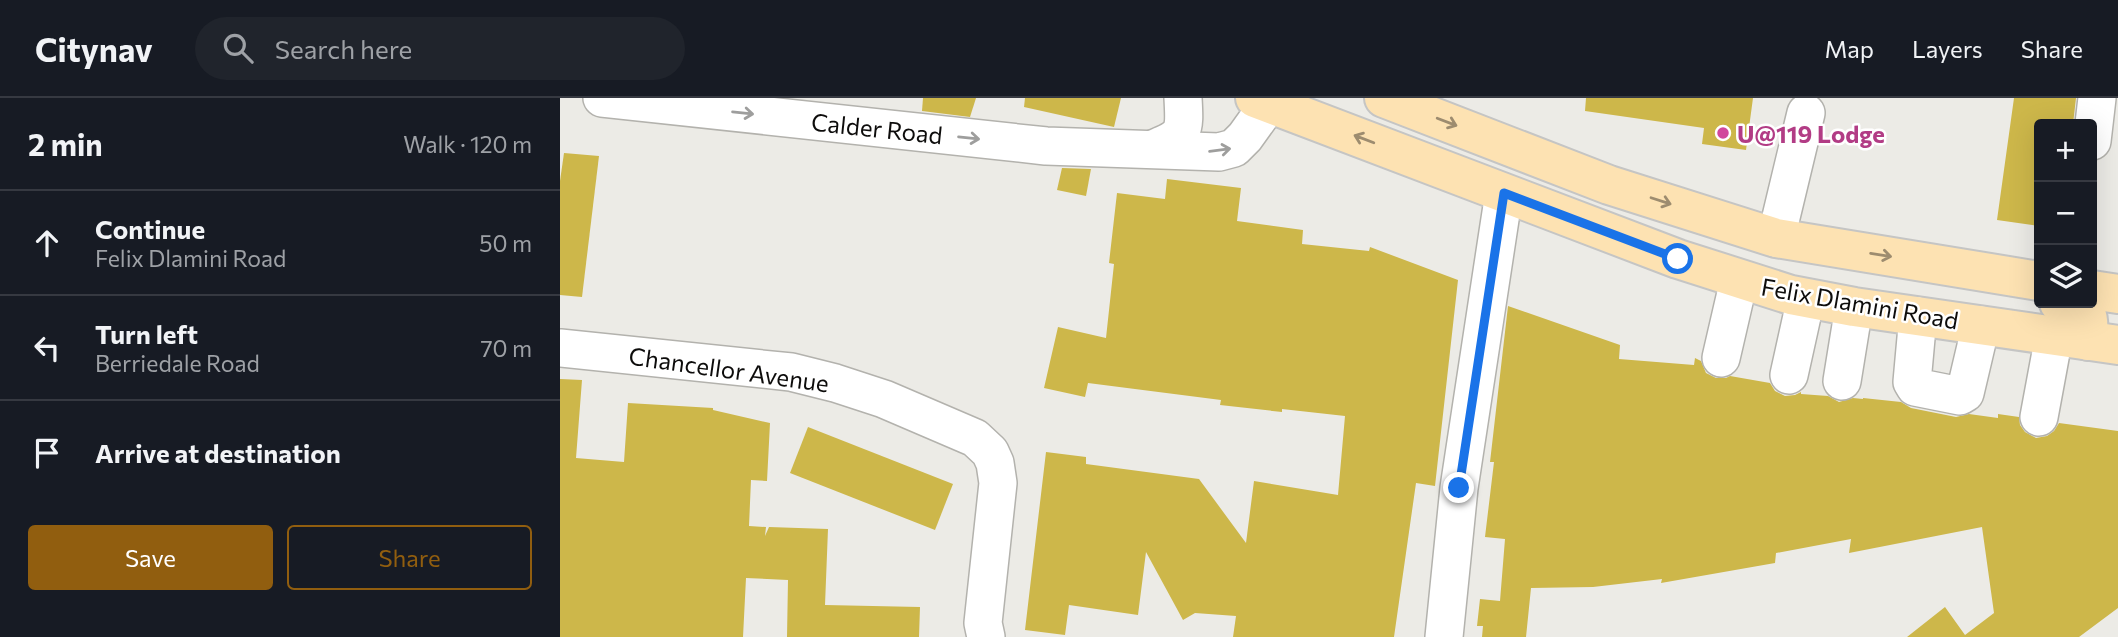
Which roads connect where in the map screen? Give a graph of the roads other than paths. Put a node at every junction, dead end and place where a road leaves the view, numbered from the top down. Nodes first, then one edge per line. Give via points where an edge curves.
1 (602, 98) edge
2 (1183, 98) edge
3 (1384, 98) edge
4 (2097, 98) edge
5 (1266, 100) edge
6 (1806, 113) dead end
7 (2095, 119) edge
8 (1153, 149) junction
9 (1504, 193) junction
10 (1776, 238) junction
11 (1967, 268) junction
12 (1739, 280) junction
13 (2034, 280) edge
14 (1806, 298) junction
15 (2034, 300) edge
16 (1854, 307) junction
17 (1918, 316) junction
18 (1981, 325) junction
19 (2080, 331) edge
20 (560, 348) edge
21 (1721, 358) dead end
22 (1788, 375) dead end
23 (1842, 382) dead end
24 (2039, 417) dead end
25 (985, 637) edge
26 (1444, 637) edge

1 -> 8 street, Calder Road via 1046,146
2 - 8 street via 1181,133
3 -> 10 main road, Felix Dlamini Road via 1609,185
4 - 7 street
8 -> 5 street, Calder Road via 1219,152 1234,148
9 -> 5 main road, Felix Dlamini Road
6 - 10 street
9 - 12 main road, Felix Dlamini Road
9 - 26 street via 1459,488
10 -> 11 main road, Felix Dlamini Road
11 - 13 main road, Felix Dlamini Road
11 - 15 main road via 2008,295
12 - 14 main road, Felix Dlamini Road
12 - 21 street
14 - 16 main road, Felix Dlamini Road
14 - 22 street
16 - 17 main road, Felix Dlamini Road
16 - 23 street
17 - 18 main road, Felix Dlamini Road
17 - 18 street via 1912,382 1915,387 1960,396 1965,393
18 - 19 main road, Felix Dlamini Road
19 - 24 street
20 - 25 street, Chancellor Avenue via 791,372 884,399 975,438 990,452 998,483

